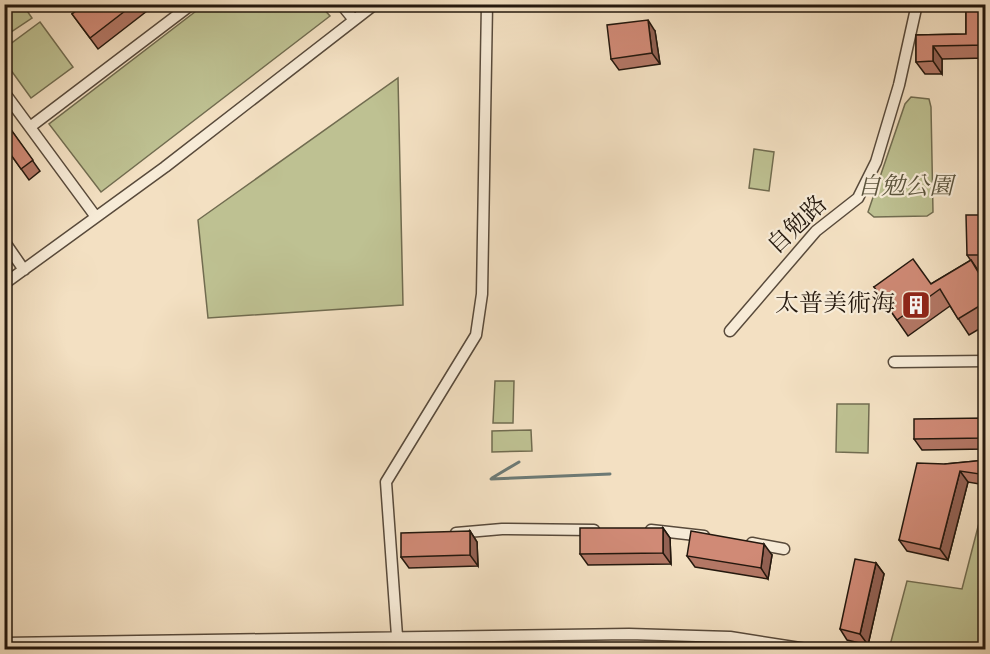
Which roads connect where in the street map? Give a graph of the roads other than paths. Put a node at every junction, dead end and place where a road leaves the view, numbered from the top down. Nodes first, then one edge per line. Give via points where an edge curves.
1 (192, 4) edge
2 (341, 4) edge
3 (375, 4) edge
4 (487, 4) edge
5 (917, 4) edge
6 (354, 20) junction
7 (4, 92) edge
8 (30, 127) junction
9 (96, 217) junction
10 (4, 241) edge
11 (24, 270) junction
12 (4, 284) edge
13 (730, 331) dead end
14 (986, 361) edge
15 (894, 362) dead end
16 (602, 530) edge
17 (635, 530) edge
18 (446, 534) edge
19 (712, 537) edge
20 (735, 540) edge
21 (784, 549) dead end
22 (398, 637) junction
23 (252, 639) junction
24 (4, 643) edge
25 (271, 650) edge
26 (398, 650) edge
27 (813, 650) edge

1 - 8 street
2 - 6 street
3 - 6 street
4 - 22 street via 482,294 476,335 386,482 396,537
5 - 13 street, 自勉路 via 876,162 858,198 816,231
6 - 9 street
7 - 8 street
8 - 9 street
9 - 11 street
10 - 11 street
11 - 12 street
14 - 15 street
16 - 18 street via 502,529
17 - 19 street
20 - 21 street
22 - 23 street
22 - 26 street
22 - 27 street via 692,634
23 - 24 street
23 - 25 street

